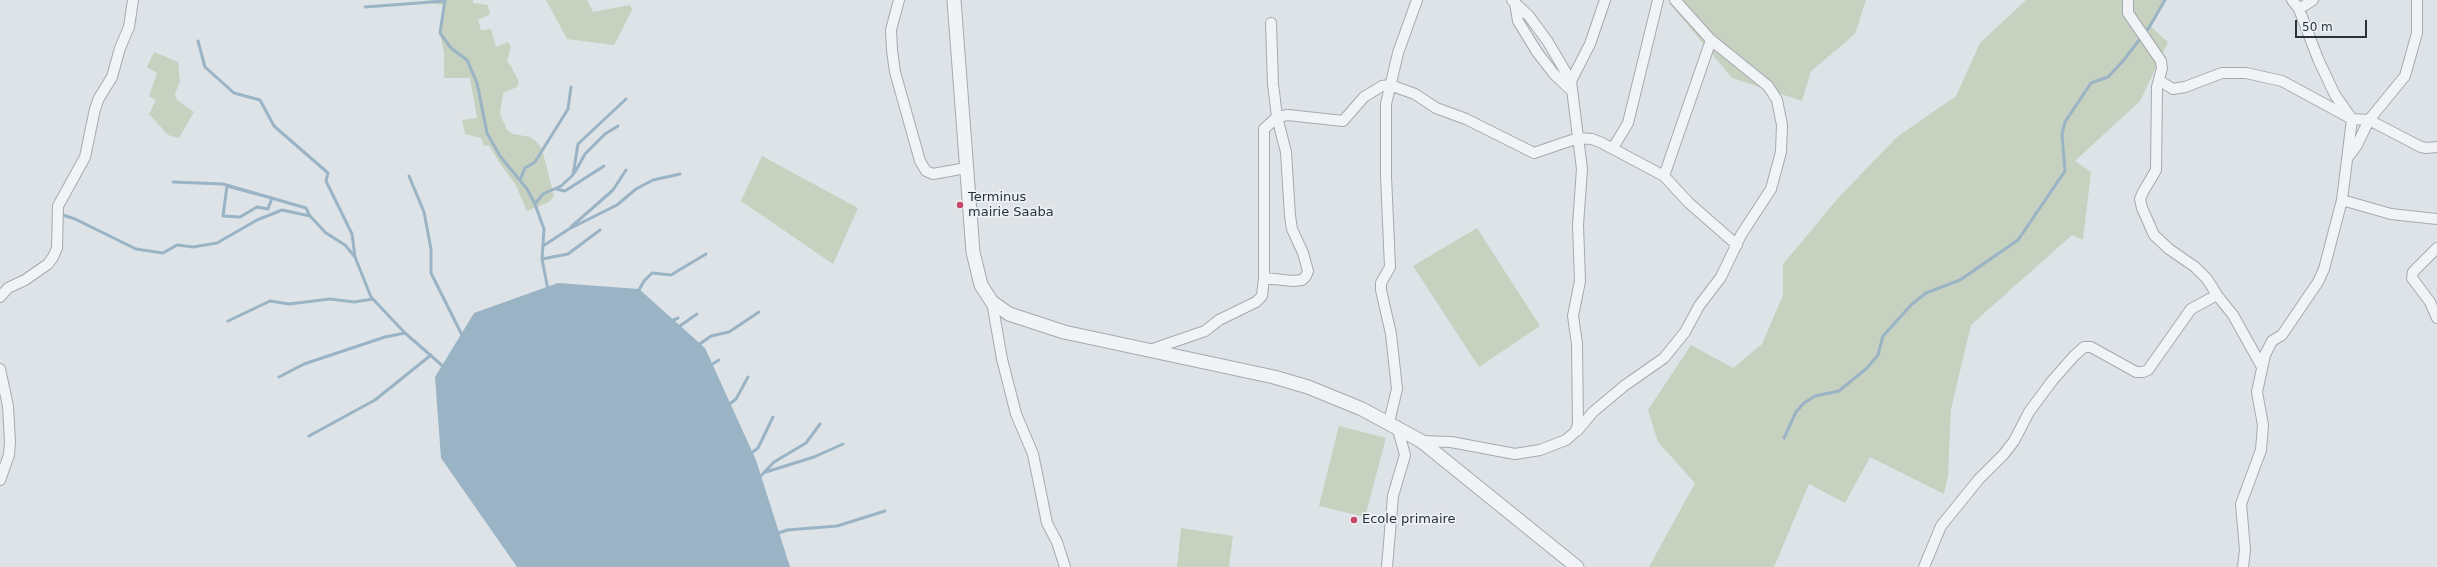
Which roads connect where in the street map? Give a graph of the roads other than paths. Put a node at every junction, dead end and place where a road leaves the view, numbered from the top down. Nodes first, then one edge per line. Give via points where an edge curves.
1 (133, 0) edge
2 (899, 0) edge
3 (954, 0) edge
4 (1417, 0) edge
5 (1605, 0) edge
6 (1658, 0) edge
7 (1675, 0) edge
8 (2128, 0) edge
9 (2292, 0) edge
10 (2313, 0) edge
11 (2417, 0) edge
12 (1514, 1) edge
13 (2299, 9) junction
14 (1271, 23) dead end
15 (1711, 40) junction
16 (2160, 81) junction
17 (1390, 85) junction
18 (1571, 86) junction
19 (1277, 117) junction
20 (2352, 119) junction
21 (2368, 120) junction
22 (1578, 138) junction
23 (2437, 147) edge
24 (1613, 148) junction
25 (2349, 156) junction
26 (966, 168) junction
27 (1664, 176) junction
28 (2342, 200) junction
29 (2437, 219) edge
30 (1737, 245) junction
31 (2437, 248) edge
32 (1264, 278) junction
33 (2217, 295) junction
34 (0, 297) edge
35 (992, 302) junction
36 (2437, 318) edge
37 (1150, 350) junction
38 (2262, 367) junction
39 (0, 368) edge
40 (1393, 424) junction
41 (1575, 432) junction
42 (1421, 441) junction
43 (0, 480) edge
44 (1065, 567) edge
45 (1387, 567) edge
46 (1577, 567) edge
47 (1924, 567) edge
48 (2243, 567) edge

1 - 34 street via 129,27 112,77 95,109 85,157 58,206 57,248 53,257 48,264 4,291
2 - 26 street via 891,30 892,50 895,72 920,161 926,171 933,174
3 - 26 street
4 - 17 street via 1398,52
5 - 18 street via 1590,44
6 - 24 street via 1628,123
7 - 15 street
8 - 16 street via 2128,13 2161,61
9 - 13 street
10 - 13 street
11 - 21 street via 2417,33 2405,76
12 - 18 street via 1548,42
12 - 18 street via 1518,21 1537,52 1554,74
13 - 20 street via 2332,89
14 - 19 street
15 - 27 street
15 - 30 street via 1768,86 1777,100 1782,125 1781,152 1771,188
16 - 20 street via 2173,89 2222,73 2246,73 2282,81
16 - 33 street via 2157,87 2156,170 2140,199 2142,208 2154,235 2169,249 2195,266
17 - 19 street via 1382,86 1364,97 1345,120 1298,115
17 - 22 street via 1415,94 1436,108 1466,119 1534,154
17 - 40 street via 1386,104 1386,176 1390,267 1381,283 1381,290 1391,334 1397,389
18 - 22 street
19 - 32 street via 1262,133
19 - 32 street via 1286,152 1292,229 1308,271 1302,280
20 - 21 street
20 - 25 street
21 - 23 street via 2421,147
21 - 25 street
22 - 24 street via 1592,139
22 - 41 street via 1582,169 1578,225 1580,282 1573,316 1579,382
24 - 27 street
25 - 28 street
26 - 35 street via 973,252 981,285
27 - 30 street via 1689,203
28 - 29 street via 2391,214
28 - 38 street via 2324,269 2318,282 2282,335 2272,341
30 - 41 street via 1721,277 1699,306 1685,332 1664,358 1624,386 1593,412
31 - 36 street via 2413,272 2412,278 2430,302
32 - 37 street via 1262,296 1256,302 1219,320 1205,332
33 - 38 street via 2233,315
33 - 47 street via 2191,309 2148,370 2136,372 2092,347 2084,347 2074,356 2029,412 2004,454 1979,479 1941,526
35 - 37 street via 1008,314 1042,325
35 - 44 street via 1002,359 1016,414 1033,454 1047,524 1057,542
37 - 40 street via 1224,365 1308,387
38 - 48 street via 2256,392 2263,425 2261,450 2241,504 2245,550
39 - 43 street via 8,406 10,442
40 - 42 street
40 - 45 street via 1405,455 1393,496
41 - 42 street via 1553,446 1515,454 1451,442
42 - 46 street

